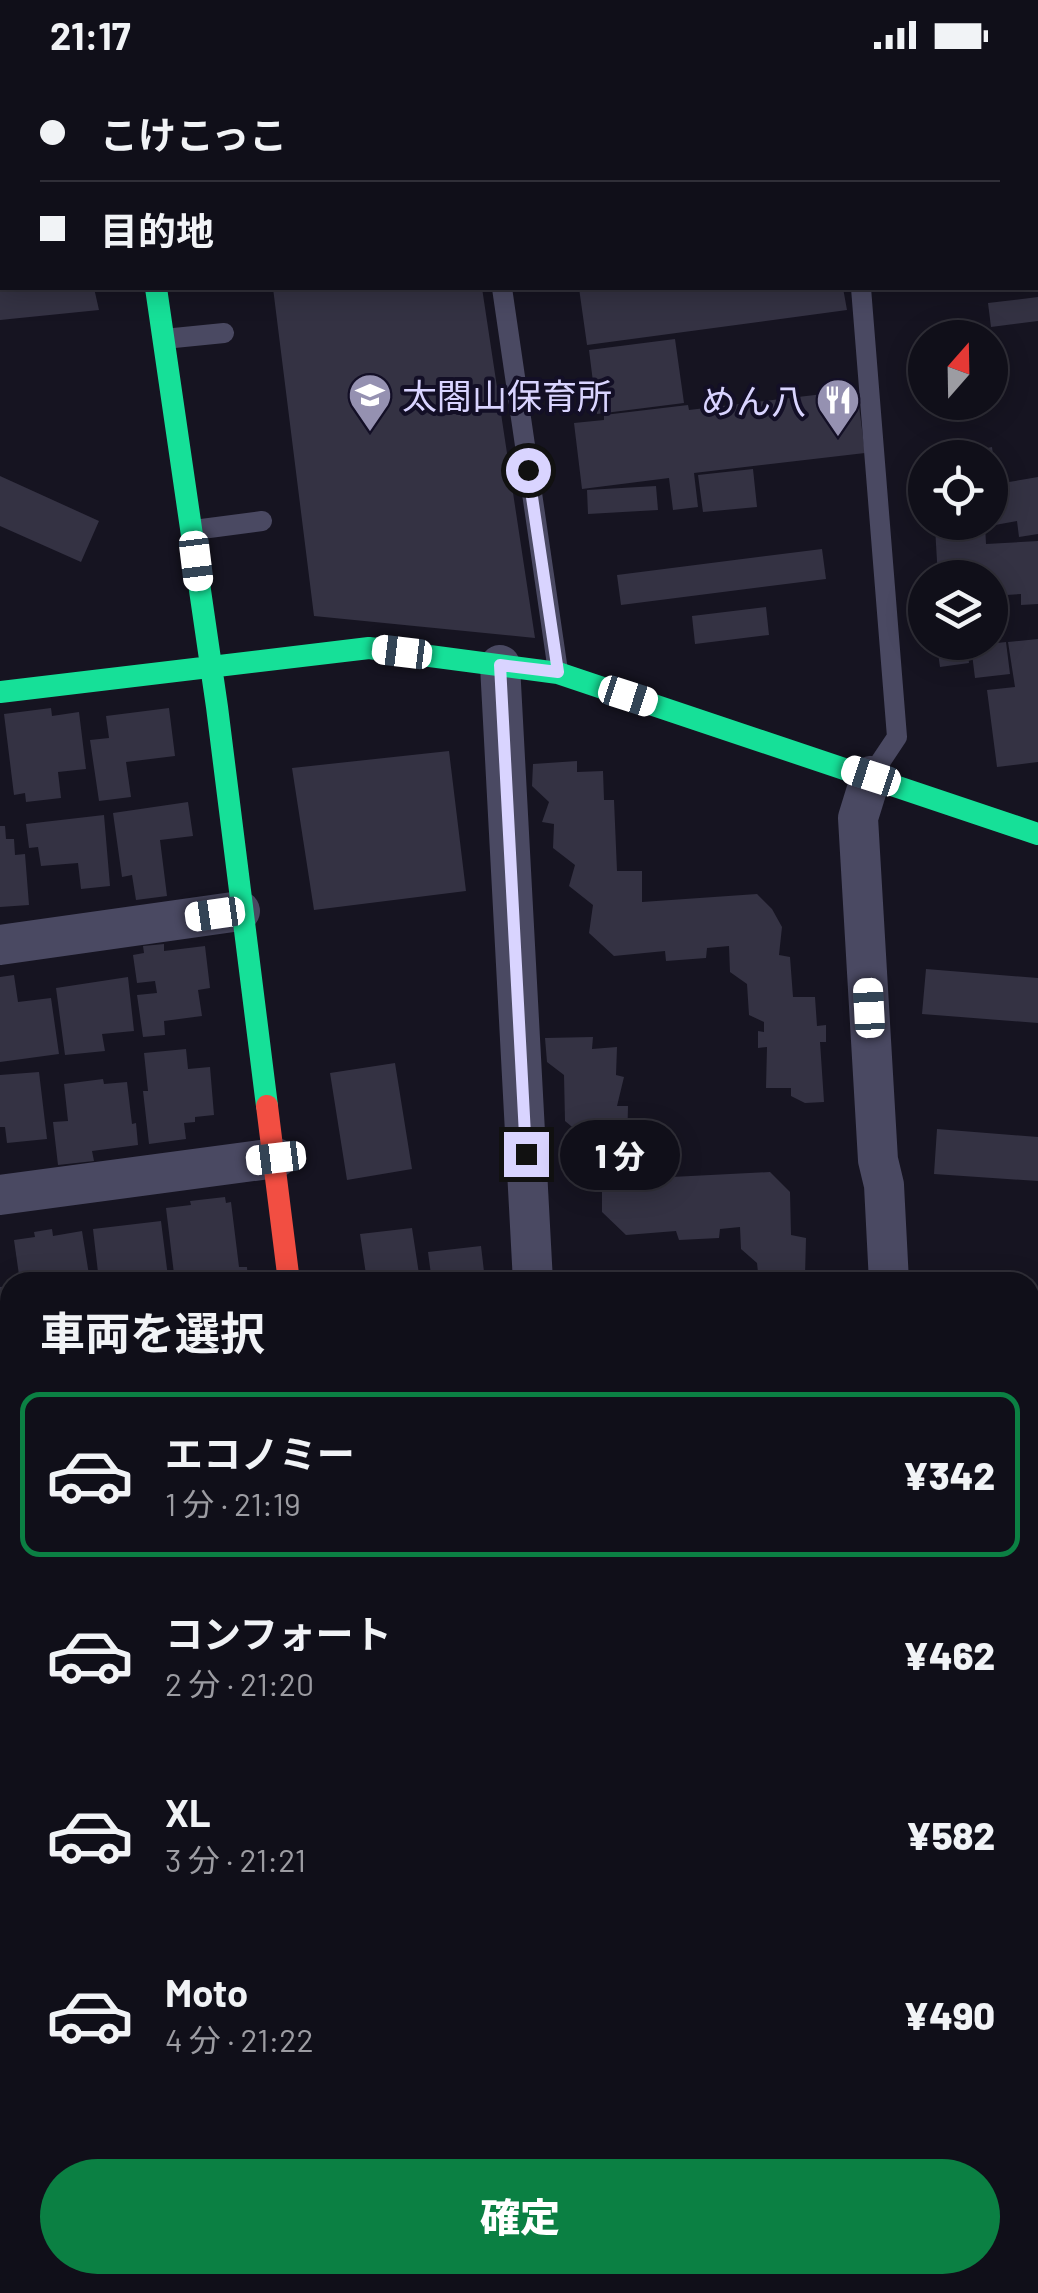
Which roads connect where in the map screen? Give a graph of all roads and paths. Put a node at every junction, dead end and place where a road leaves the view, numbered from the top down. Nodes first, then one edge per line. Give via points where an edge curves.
1 (156, 290) edge
2 (502, 290) edge
3 (861, 290) edge
4 (224, 333) dead end
5 (162, 339) junction
6 (262, 521) dead end
7 (192, 530) junction
8 (211, 664) junction
9 (500, 665) junction
10 (558, 672) junction
11 (0, 692) edge
12 (871, 776) junction
13 (1038, 834) edge
14 (240, 911) junction
15 (0, 945) edge
16 (276, 1158) junction
17 (0, 1195) edge
18 (288, 1272) edge
19 (532, 1272) edge
20 (888, 1272) edge

1 - 5 street
2 - 10 lane
3 - 12 lane via 897,737
4 - 5 lane
5 - 7 street
6 - 7 lane
7 - 8 street
8 - 9 street via 368,648
8 - 11 street
8 - 14 street
9 - 10 street
9 - 19 street
10 - 12 street
12 - 13 street
12 - 20 street via 858,818
14 - 15 street
14 - 16 street
16 - 17 street
16 - 18 street

